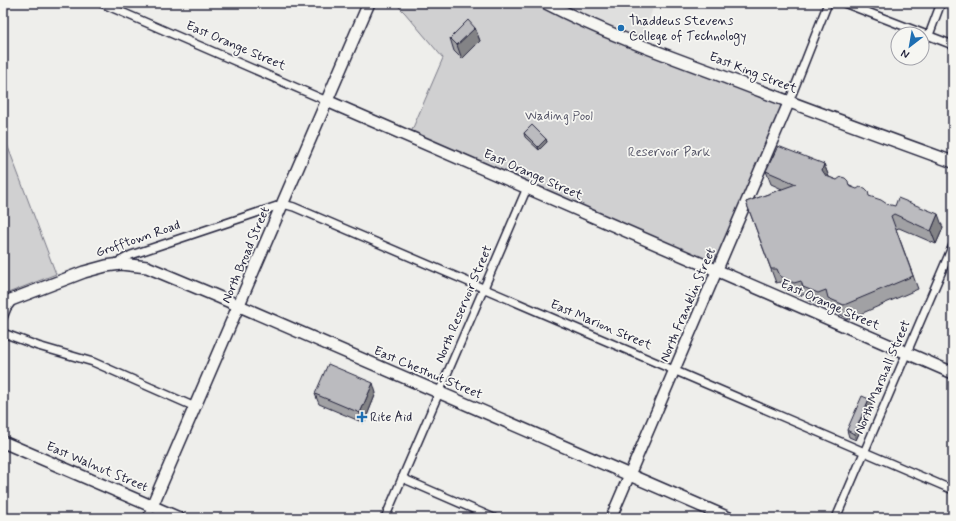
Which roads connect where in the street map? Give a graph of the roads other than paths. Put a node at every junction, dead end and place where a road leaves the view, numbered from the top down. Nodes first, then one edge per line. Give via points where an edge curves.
1 (101, 3) edge
2 (369, 3) edge
3 (546, 3) edge
4 (828, 3) edge
5 (844, 3) edge
6 (941, 3) edge
7 (905, 26) edge
8 (930, 32) edge
9 (930, 35) edge
10 (953, 45) edge
11 (327, 101) junction
12 (789, 102) junction
13 (953, 162) edge
14 (527, 188) junction
15 (283, 204) junction
16 (953, 245) edge
17 (951, 256) edge
18 (113, 264) junction
19 (717, 271) junction
20 (484, 288) junction
21 (16, 297) junction
22 (3, 303) edge
23 (239, 306) junction
24 (3, 318) edge
25 (3, 333) edge
26 (907, 353) junction
27 (674, 370) junction
28 (953, 373) edge
29 (439, 393) junction
30 (195, 407) junction
31 (3, 442) edge
32 (864, 452) junction
33 (629, 475) junction
34 (402, 478) junction
35 (953, 490) edge
36 (152, 506) junction
37 (147, 518) edge
38 (179, 518) edge
39 (385, 518) edge
40 (494, 518) edge
41 (610, 518) edge
42 (729, 518) edge
43 (836, 518) edge

1 - 11 street, East Orange Street
2 - 11 main road, North Broad Street
3 - 12 main road, East King Street via 611,34
4 - 12 street
5 - 7 street
6 - 8 street
9 - 10 street
11 - 14 main road, East Orange Street
11 - 15 main road, North Broad Street
12 - 13 main road, East King Street
12 - 19 main road, North Franklin Street
14 - 19 main road, East Orange Street
14 - 20 street, North Reservoir Street
15 - 18 street, Grofftown Road via 131,255
15 - 20 street, East Marion Street via 298,208
15 - 23 main road, North Broad Street
16 - 17 street, North Marshall Street
17 - 26 street, North Marshall Street
18 - 21 main road, Grofftown Road
18 - 23 main road, East Chestnut Street via 147,267
19 - 26 main road, East Orange Street
19 - 27 main road, North Franklin Street
20 - 27 street, East Marion Street
20 - 29 street, North Reservoir Street
21 - 22 main road, Grofftown Road
21 - 24 street
23 - 29 main road, East Chestnut Street
23 - 30 main road, North Broad Street
25 - 30 street via 93,362
26 - 28 main road, East Orange Street
26 - 32 street, North Marshall Street
27 - 32 street, East Marion Street
27 - 33 main road, North Franklin Street
29 - 33 main road, East Chestnut Street
29 - 34 street, North Reservoir Street
30 - 36 main road, North Broad Street
31 - 36 main road, East Walnut Street
32 - 35 street, East Marion Street
32 - 43 street, North Marshall Street
33 - 41 main road, North Franklin Street
33 - 42 main road, East Chestnut Street
34 - 39 street, North Reservoir Street
34 - 40 street
36 - 37 street, North Broad Street
36 - 38 main road, East Walnut Street

